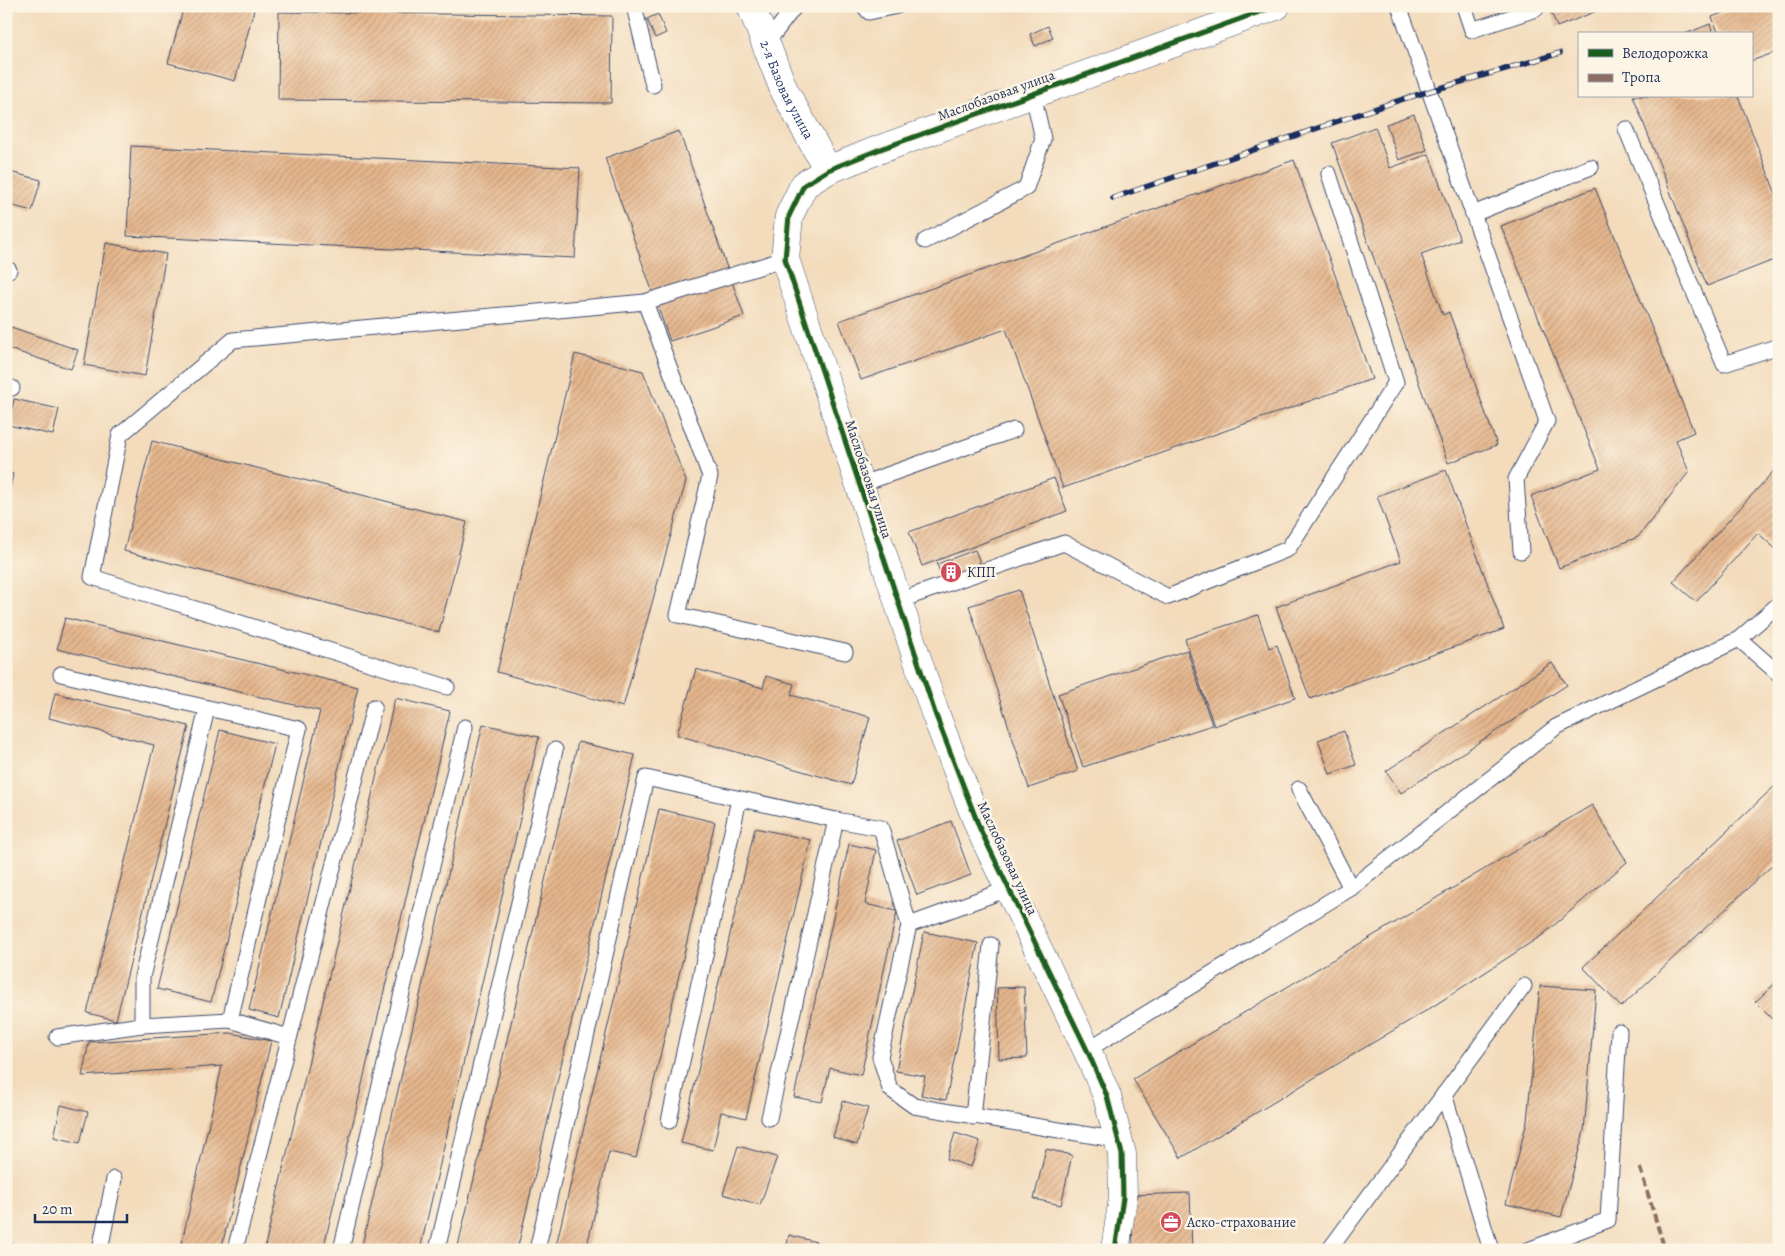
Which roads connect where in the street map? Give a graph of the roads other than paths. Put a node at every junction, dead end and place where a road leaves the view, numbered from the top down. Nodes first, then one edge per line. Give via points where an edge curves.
1 (634, 6) edge
2 (751, 6) edge
3 (796, 6) edge
4 (864, 6) edge
5 (897, 6) edge
6 (1276, 6) edge
7 (1399, 6) edge
8 (1464, 6) edge
9 (1536, 9) dead end
10 (766, 44) junction
11 (653, 85) dead end
12 (1033, 94) junction
13 (1626, 129) dead end
14 (1591, 167) dead end
15 (828, 170) junction
16 (1329, 174) dead end
17 (1473, 214) junction
18 (924, 241) dead end
19 (785, 259) junction
20 (645, 302) junction
21 (1779, 346) edge
22 (1014, 430) dead end
23 (859, 485) junction
24 (1521, 551) dead end
25 (898, 601) junction
26 (1779, 604) edge
27 (1739, 639) junction
28 (844, 652) dead end
29 (61, 674) dead end
30 (1779, 674) edge
31 (447, 687) dead end
32 (374, 707) dead end
33 (207, 709) junction
34 (465, 727) dead end
35 (555, 750) dead end
36 (1299, 789) dead end
37 (739, 799) junction
38 (836, 820) junction
39 (1351, 888) junction
40 (1008, 889) junction
41 (909, 925) junction
42 (991, 945) dead end
43 (1524, 986) dead end
44 (230, 1020) junction
45 (142, 1025) junction
46 (1618, 1032) dead end
47 (57, 1037) dead end
48 (289, 1037) junction
49 (1087, 1050) junction
50 (1444, 1094) junction
51 (973, 1117) junction
52 (769, 1118) dead end
53 (669, 1121) dead end
54 (1119, 1140) junction
55 (114, 1179) dead end
56 (100, 1250) edge
57 (235, 1250) edge
58 (340, 1250) edge
59 (437, 1250) edge
60 (537, 1250) edge
61 (1115, 1250) edge
62 (1328, 1250) edge
63 (1491, 1250) edge
64 (1528, 1250) edge

1 - 11 lane
2 - 10 street, 2-я Базовая улица
3 - 10 lane
4 - 5 lane via 869,12
6 - 12 street, Маслобазовая улица
7 - 17 lane
8 - 9 lane via 1472,30
10 - 15 street, 2-я Базовая улица via 784,90
12 - 15 street, Маслобазовая улица
12 - 18 lane via 1043,140 1026,188
13 - 21 lane via 1724,364
14 - 17 lane
15 - 19 street, Маслобазовая улица via 804,185 789,216
16 - 25 lane via 1396,382 1288,549 1168,598 1064,544
17 - 24 lane via 1547,421 1516,479
19 - 20 lane
19 - 23 street, Маслобазовая улица
20 - 28 lane via 710,476 678,615
20 - 31 lane via 233,340 120,435 92,577
22 - 23 lane
23 - 25 street, Маслобазовая улица
25 - 40 street, Маслобазовая улица via 935,713 980,829
26 - 27 lane
27 - 30 lane
27 - 39 lane via 1556,727
29 - 33 lane
32 - 48 lane
33 - 44 lane via 299,729
33 - 45 lane via 142,977
34 - 58 lane
35 - 59 lane
36 - 39 lane
37 - 38 lane
37 - 53 lane
37 - 60 lane via 646,778
38 - 41 lane via 881,828
38 - 52 lane
39 - 49 lane
40 - 41 lane
40 - 49 street, Маслобазовая улица
41 - 51 lane via 880,1057 890,1089 914,1106
42 - 51 lane
43 - 50 lane
44 - 45 lane
44 - 48 lane
45 - 47 lane
46 - 64 lane via 1608,1220
48 - 57 lane
49 - 54 street, Маслобазовая улица via 1107,1096
50 - 62 lane
50 - 63 lane
51 - 54 lane
54 - 61 street, Маслобазовая улица via 1123,1198
55 - 56 lane

